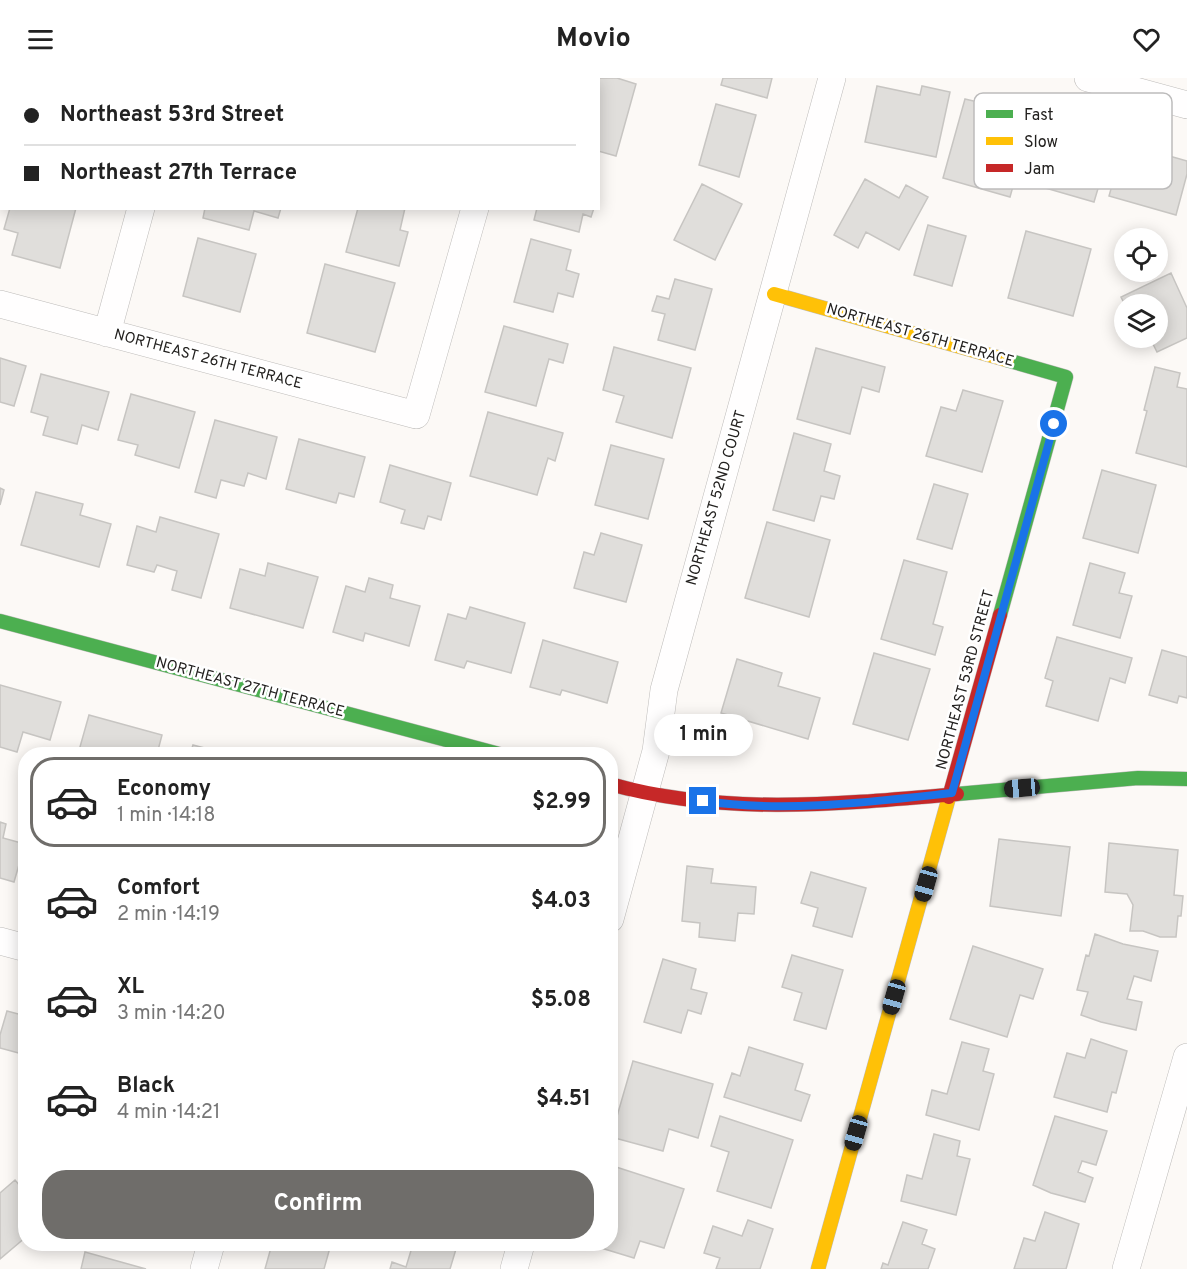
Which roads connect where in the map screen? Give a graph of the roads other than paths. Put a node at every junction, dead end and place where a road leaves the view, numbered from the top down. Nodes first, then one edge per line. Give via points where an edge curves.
1 (832, 78) edge
2 (1088, 78) edge
3 (1143, 93) edge
4 (1172, 101) edge
5 (1187, 105) edge
6 (140, 210) edge
7 (474, 210) edge
8 (774, 294) junction
9 (0, 304) edge
10 (107, 333) junction
11 (1066, 377) joint
12 (0, 621) edge
13 (473, 747) edge
14 (1187, 779) edge
15 (618, 786) edge
16 (952, 793) junction
17 (645, 794) junction
18 (618, 890) edge
19 (0, 941) edge
20 (18, 946) edge
21 (1187, 1057) edge
22 (209, 1251) edge
23 (519, 1251) edge
24 (204, 1269) edge
25 (514, 1269) edge
26 (818, 1269) edge
27 (1126, 1269) edge

1 - 8 street, NORTHEAST 52ND COURT
2 - 3 street
4 - 5 street
6 - 10 street
7 - 10 street, NORTHEAST 26TH TERRACE via 416,415
8 - 11 street, NORTHEAST 26TH TERRACE
8 - 17 street, NORTHEAST 52ND COURT via 664,690 656,751
9 - 10 street, NORTHEAST 26TH TERRACE
11 - 16 street, NORTHEAST 53RD STREET
12 - 13 street, NORTHEAST 27TH TERRACE
14 - 16 street via 1138,777
15 - 17 street
16 - 17 street via 828,806 723,804
16 - 26 street, NORTHEAST 53RD STREET
17 - 18 street, NORTHEAST 52ND COURT
19 - 20 street
21 - 27 street
22 - 24 street
23 - 25 street

